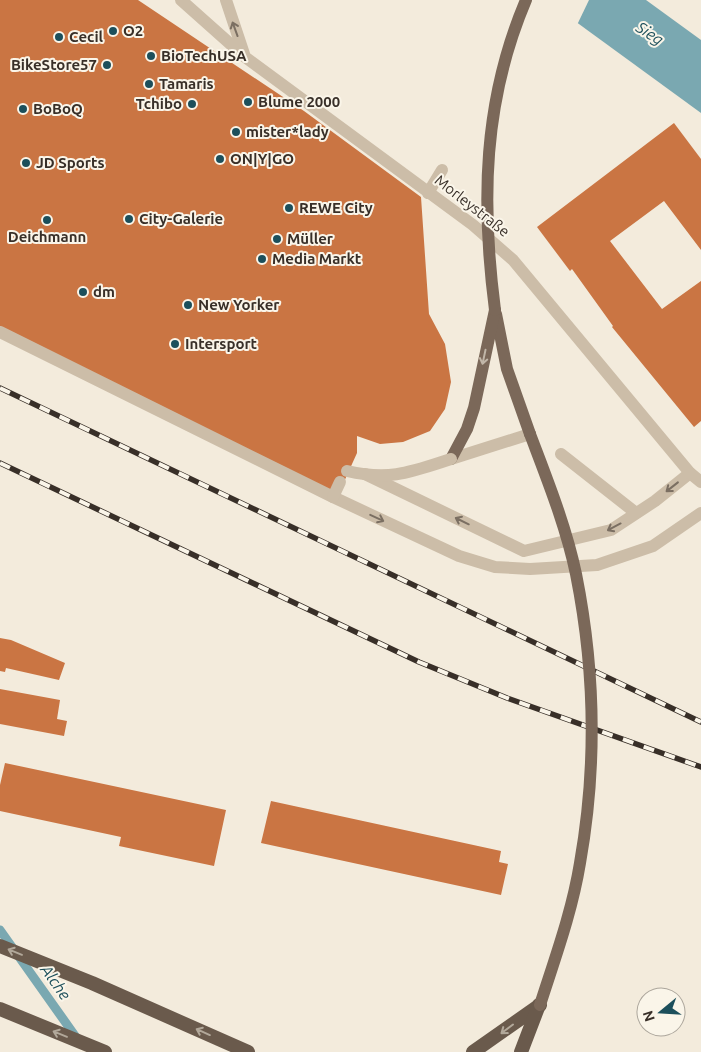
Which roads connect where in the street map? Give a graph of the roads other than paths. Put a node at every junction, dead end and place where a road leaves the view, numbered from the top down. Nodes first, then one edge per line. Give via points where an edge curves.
1 (181, 0) edge
2 (226, 0) edge
3 (526, 0) edge
4 (244, 57) junction
5 (442, 170) dead end
6 (428, 193) junction
7 (495, 310) junction
8 (0, 332) edge
9 (530, 434) junction
10 (561, 454) dead end
11 (451, 459) junction
12 (346, 473) junction
13 (690, 473) junction
14 (701, 482) edge
15 (333, 497) junction
16 (636, 513) junction
17 (701, 513) edge
18 (0, 946) edge
19 (540, 1005) junction
20 (0, 1009) edge
21 (105, 1052) edge
22 (248, 1052) edge
23 (473, 1052) edge
24 (521, 1052) edge

1 - 4 street, Morleystraße
4 -> 2 street
3 - 7 main road, bridge via 502,74 491,132 486,191 487,251
4 - 6 street, Morleystraße
5 - 6 street
6 - 13 street, Morleystraße via 514,260
7 - 9 main road via 507,369
7 -> 11 main road via 474,408
8 - 15 street
9 - 11 street
9 - 19 main road, bridge via 556,502 575,573 588,645 592,718 590,792 580,864 563,935
10 - 16 street
11 - 12 street, bridge via 402,475 372,477
12 - 15 street
16 -> 12 street via 611,530 524,551
13 - 14 street, Morleystraße
13 -> 16 street
15 -> 17 street via 459,556 495,566 530,569 597,565 653,546
22 -> 18 highway
19 -> 23 highway
19 - 24 highway
21 -> 20 highway

